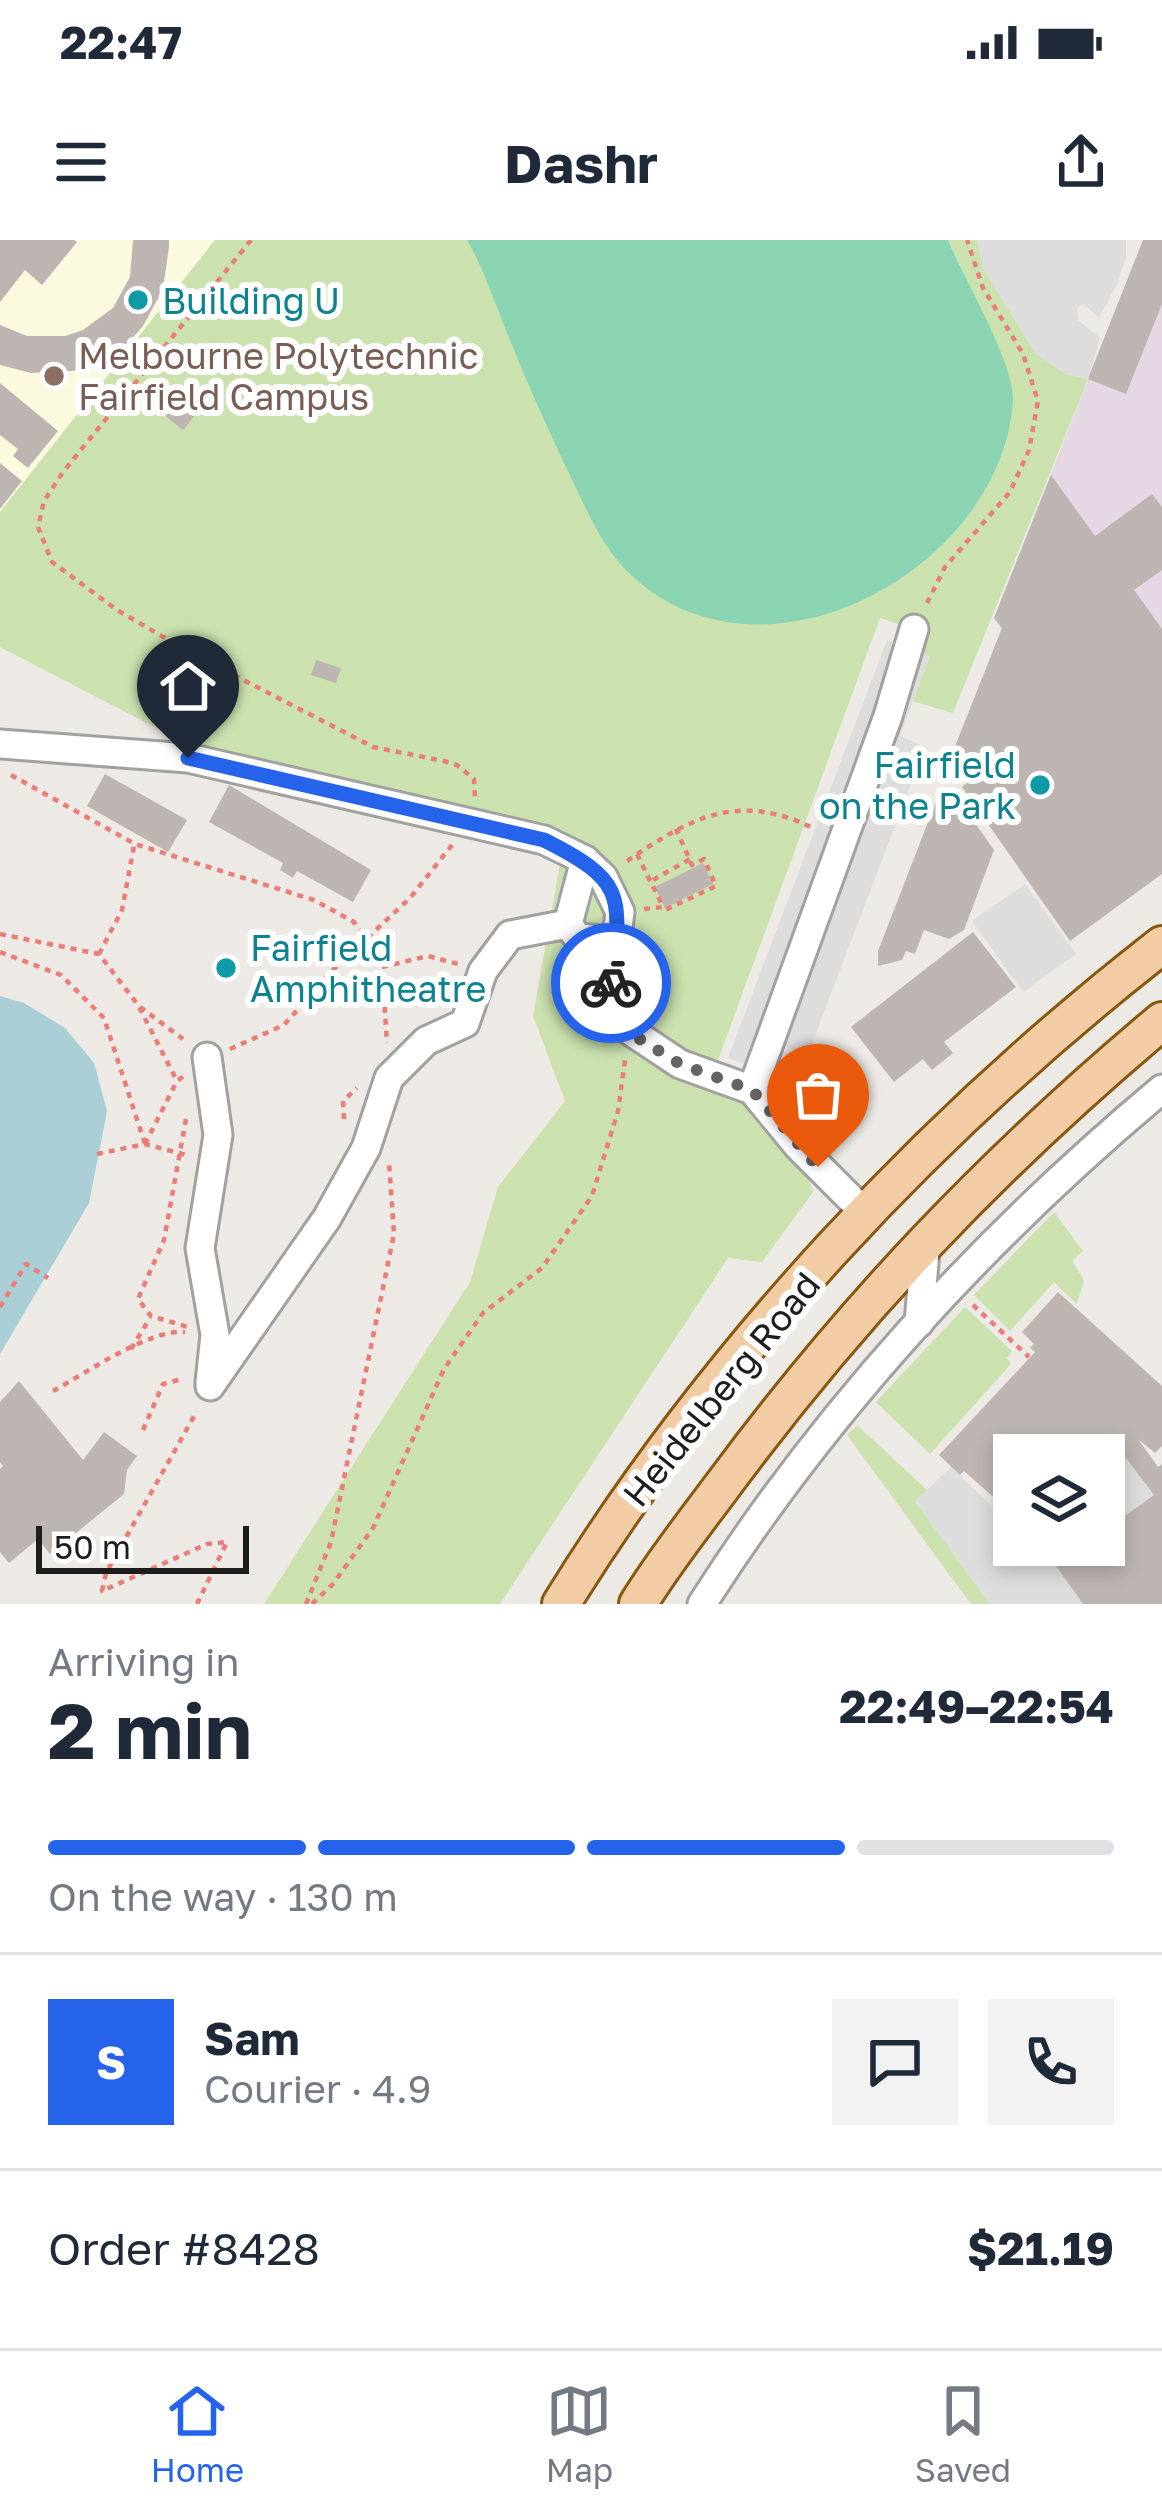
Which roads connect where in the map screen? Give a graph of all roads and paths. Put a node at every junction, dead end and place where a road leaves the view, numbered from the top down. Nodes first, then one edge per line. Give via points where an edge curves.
1 (251, 240) edge
2 (968, 240) edge
3 (914, 629) joint
4 (0, 744) edge
5 (0, 770) edge
6 (676, 829) junction
7 (817, 830) dead end
8 (460, 832) junction
9 (135, 844) junction
10 (637, 854) junction
11 (690, 859) junction
12 (594, 869) junction
13 (651, 882) junction
14 (568, 924) junction
15 (0, 934) edge
16 (365, 940) junction
17 (616, 941) junction
18 (1162, 945) edge
19 (0, 952) edge
20 (99, 953) junction
21 (382, 967) junction
22 (483, 971) junction
23 (138, 1005) junction
24 (1162, 1022) edge
25 (629, 1030) junction
26 (207, 1057) junction
27 (389, 1078) junction
28 (1162, 1089) edge
29 (752, 1090) junction
30 (190, 1105) dead end
31 (145, 1144) junction
32 (178, 1153) junction
33 (389, 1153) dead end
34 (97, 1154) dead end
35 (866, 1214) junction
36 (926, 1238) junction
37 (48, 1278) dead end
38 (964, 1298) dead end
39 (0, 1307) edge
40 (152, 1316) junction
41 (920, 1323) junction
42 (215, 1335) junction
43 (130, 1349) junction
44 (1029, 1357) dead end
45 (210, 1386) junction
46 (53, 1391) dead end
47 (143, 1430) dead end
48 (196, 1604) edge
49 (309, 1604) edge
50 (562, 1604) edge
51 (638, 1604) edge
52 (702, 1604) edge

1 - 8 path via 63,472 38,527 52,562 191,653 373,747 458,765 476,795
2 - 3 path via 1038,400 1029,450 1010,491 945,567
3 - 29 lane
4 - 8 lane via 188,758
5 - 9 path
6 - 7 path via 719,810 772,813
6 - 10 path
6 - 11 path
8 - 12 lane via 544,840
8 - 16 path via 410,898
9 - 16 path via 314,900 354,922
9 - 20 path via 122,910
10 - 12 path
10 - 13 path
11 - 13 path
11 - 13 path via 704,859 716,886 665,910
12 - 14 lane
12 - 17 lane via 620,912
14 - 17 lane via 578,938
14 - 22 lane via 510,934
15 - 20 path
16 - 21 path
16 - 26 path via 284,1024
17 - 25 lane via 611,983
18 - 35 main road, Heidelberg Road via 985,1095
19 - 31 path via 61,975 104,1018
20 - 23 path
21 - 22 path via 428,956
21 - 27 path
22 - 27 lane via 465,1023 425,1041
23 - 26 path
23 - 31 path via 177,1081
24 - 36 main road, Heidelberg Road
25 - 29 lane via 680,1064
25 - 49 path via 618,1111 592,1196 542,1268 483,1313 444,1370 373,1528
26 - 42 lane via 218,1135 200,1248
27 - 45 lane via 367,1148 327,1218
28 - 41 lane
29 - 35 lane
30 - 32 path
31 - 32 path
31 - 34 path
32 - 40 path via 164,1240 138,1299
33 - 49 path via 394,1234 331,1542
35 - 50 main road, Heidelberg Road via 711,1390
36 - 41 lane
36 - 51 main road, Heidelberg Road via 792,1392
37 - 39 path via 26,1264
38 - 44 path
40 - 42 path
40 - 43 path
41 - 52 lane via 794,1470
42 - 43 path via 173,1331
42 - 45 lane
43 - 46 path
45 - 47 path via 191,1376 163,1384
45 - 48 path via 102,1591 227,1542

